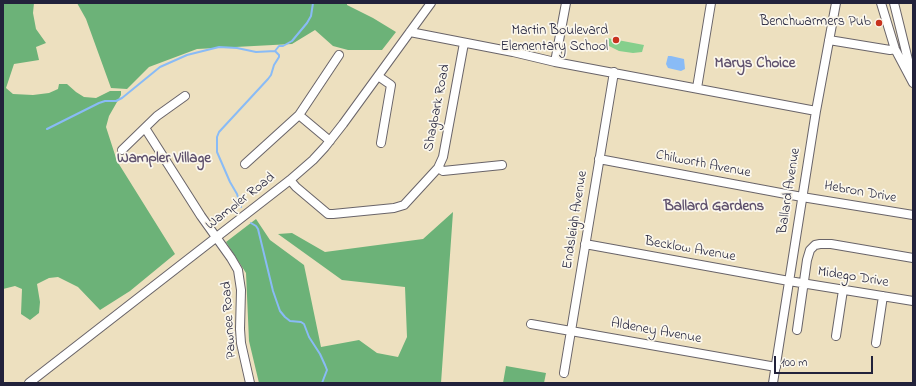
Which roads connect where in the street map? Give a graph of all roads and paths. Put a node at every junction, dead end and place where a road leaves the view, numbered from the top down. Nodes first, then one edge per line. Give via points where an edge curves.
1 (431, 3) edge
2 (566, 3) edge
3 (711, 3) edge
4 (836, 3) edge
5 (881, 3) edge
6 (894, 3) edge
7 (410, 32) junction
8 (829, 40) junction
9 (464, 43) junction
10 (895, 49) junction
11 (339, 55) dead end
12 (555, 62) junction
13 (614, 72) junction
14 (378, 76) junction
15 (913, 83) edge
16 (697, 88) junction
17 (186, 96) dead end
18 (816, 111) junction
19 (299, 115) junction
20 (145, 128) junction
21 (330, 141) junction
22 (381, 143) dead end
23 (122, 150) dead end
24 (599, 159) junction
25 (245, 164) dead end
26 (502, 165) dead end
27 (438, 168) junction
28 (290, 180) junction
29 (802, 197) junction
30 (913, 216) edge
31 (217, 238) junction
32 (585, 244) junction
33 (913, 258) edge
34 (789, 281) junction
35 (804, 284) junction
36 (843, 290) junction
37 (883, 296) junction
38 (913, 301) edge
39 (531, 324) dead end
40 (797, 330) dead end
41 (571, 331) junction
42 (836, 336) dead end
43 (876, 343) dead end
44 (776, 367) junction
45 (564, 373) dead end
46 (29, 383) edge
47 (250, 383) edge
48 (773, 383) edge

1 - 7 street, Wampler Road
2 - 12 street
3 - 16 street
4 - 8 street, Ballard Avenue
5 - 10 street
6 - 15 street
7 - 9 street
7 - 14 street, Wampler Road
8 - 10 street
8 - 18 street, Ballard Avenue
9 - 12 street
9 - 27 street, Shagbark Road via 443,157
10 - 15 street
11 - 19 street
12 - 13 street
13 - 16 street
13 - 24 street, Endsleigh Avenue
14 - 21 street, Wampler Road
14 - 22 street via 391,85
16 - 18 street
17 - 20 street via 157,116
18 - 29 street, Ballard Avenue
19 - 21 street
19 - 25 street
20 - 23 street
20 - 31 street, Pawnee Road
21 - 28 street, Wampler Road
24 - 29 street, Chilworth Avenue
24 - 32 street, Endsleigh Avenue
26 - 27 street via 443,171
27 - 28 street, Shagbark Road via 400,207 334,214 324,211
28 - 31 street, Wampler Road
29 - 30 street, Hebron Drive
29 - 34 street, Ballard Avenue
31 - 46 street, Wampler Road
31 - 47 street, Pawnee Road via 239,275 241,336
32 - 34 street, Becklow Avenue
32 - 41 street, Endsleigh Avenue
33 - 35 street via 831,244 815,245 810,250 807,260
34 - 35 street, Midego Drive
34 - 44 street, Ballard Avenue
35 - 36 street, Midego Drive
35 - 40 street
36 - 37 street, Midego Drive
36 - 42 street
37 - 38 street, Midego Drive
37 - 43 street
39 - 41 street, Aldeney Avenue
41 - 44 street, Aldeney Avenue
41 - 45 street, Endsleigh Avenue
44 - 48 street, Ballard Avenue

